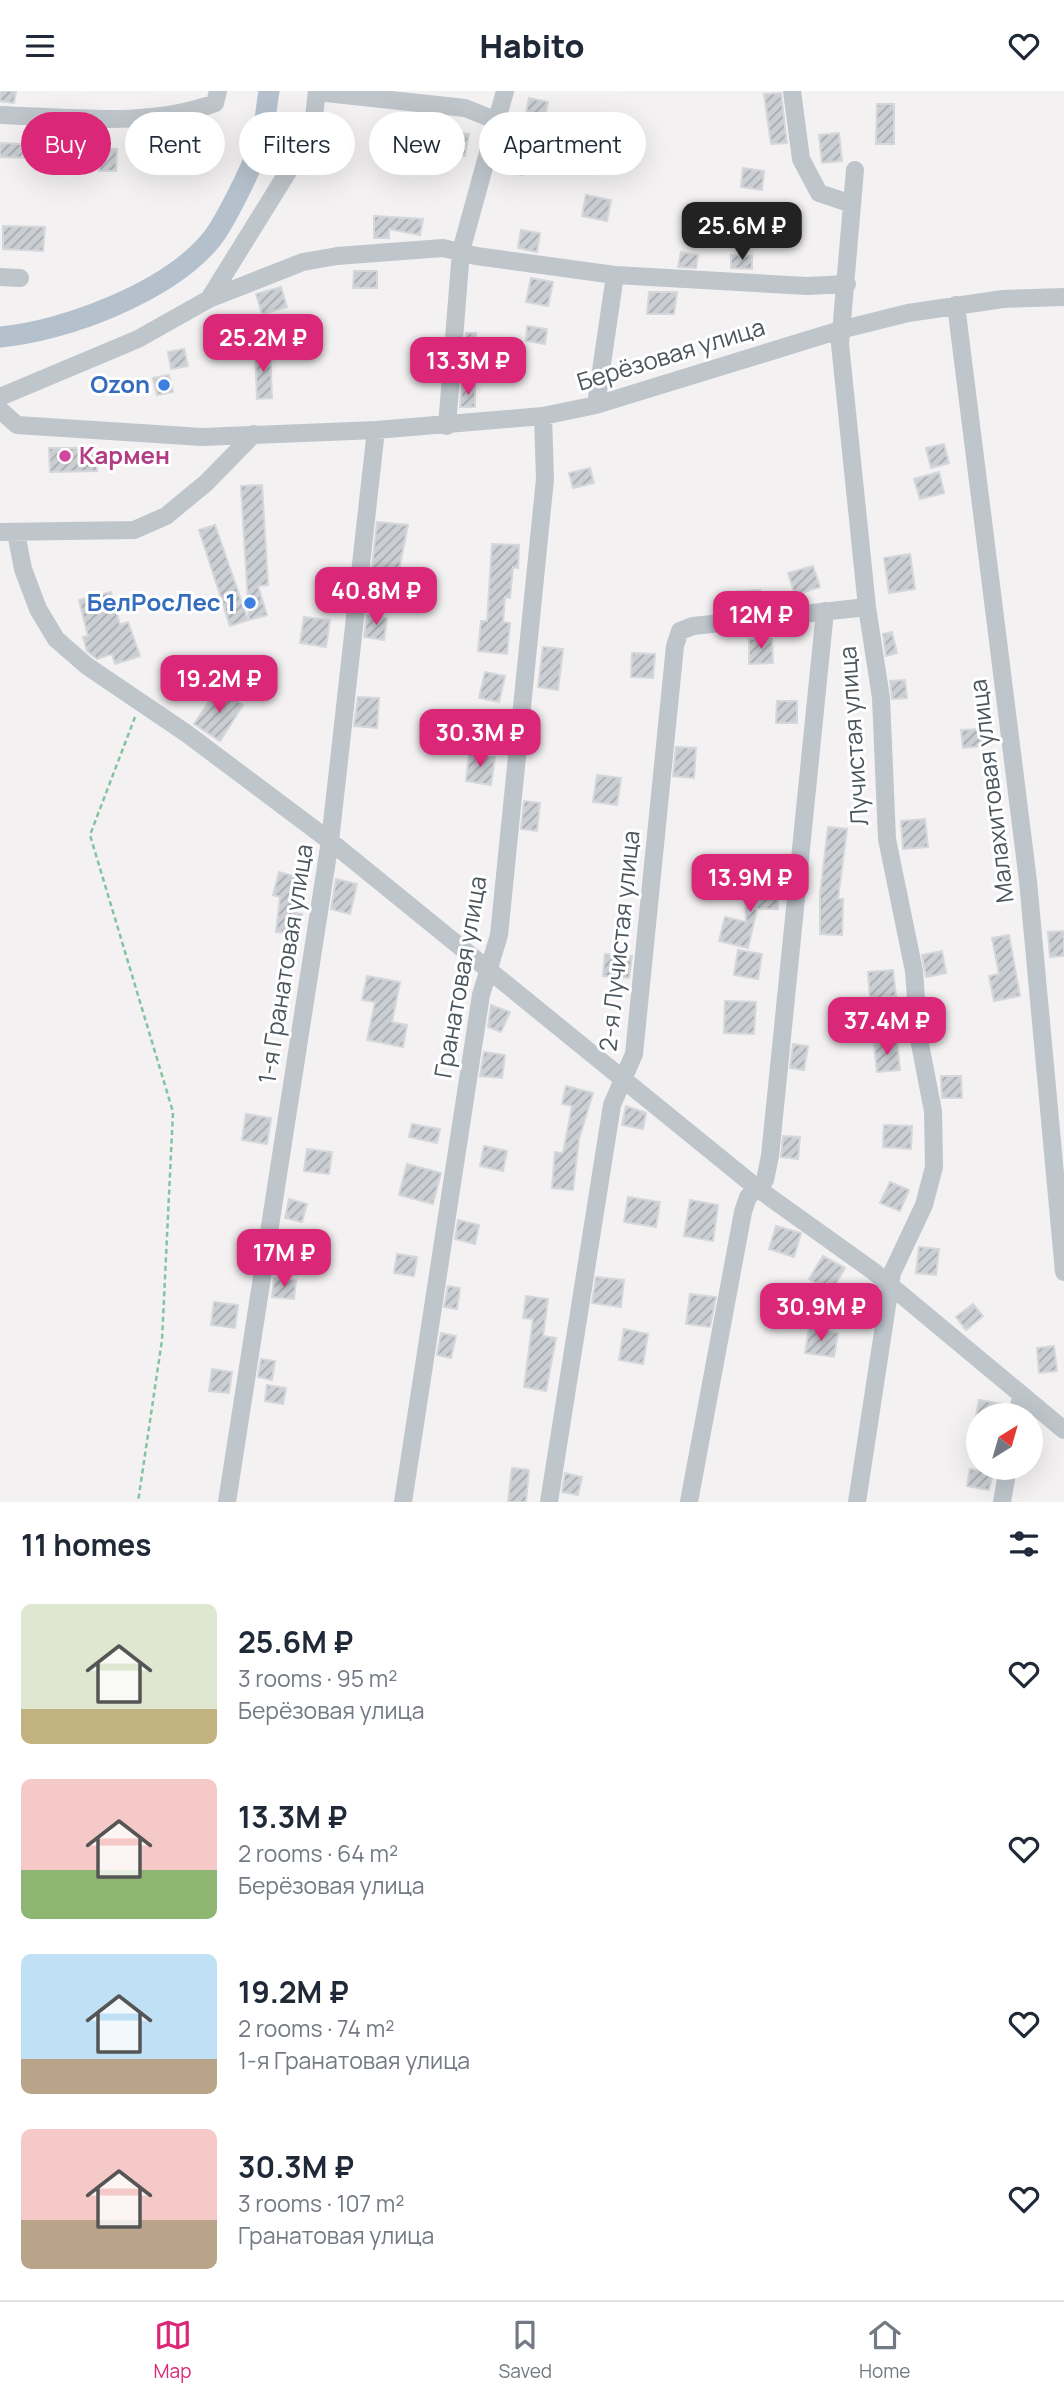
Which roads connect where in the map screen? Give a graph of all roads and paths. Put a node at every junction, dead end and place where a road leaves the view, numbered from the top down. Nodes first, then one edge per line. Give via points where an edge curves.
1 (218, 91) edge
2 (269, 91) edge
3 (317, 91) edge
4 (505, 91) edge
5 (792, 91) edge
6 (500, 112) edge
7 (479, 113) edge
8 (0, 115) edge
9 (855, 170) dead end
10 (482, 175) edge
11 (852, 204) junction
12 (461, 251) junction
13 (615, 275) junction
14 (0, 277) edge
15 (20, 278) dead end
16 (847, 284) junction
17 (1064, 297) edge
18 (209, 299) junction
19 (956, 305) junction
20 (840, 330) junction
21 (0, 337) edge
22 (0, 397) edge
23 (596, 405) junction
24 (0, 410) edge
25 (543, 416) junction
26 (447, 426) junction
27 (376, 431) junction
28 (254, 434) junction
29 (8, 532) edge
30 (867, 607) junction
31 (825, 611) junction
32 (140, 704) junction
33 (330, 841) junction
34 (489, 969) junction
35 (622, 1079) junction
36 (757, 1188) junction
37 (1064, 1272) edge
38 (891, 1287) junction
39 (1021, 1396) junction
40 (1020, 1403) edge
41 (1064, 1430) edge
42 (1006, 1481) edge
43 (138, 1502) edge
44 (227, 1502) edge
45 (403, 1502) edge
46 (549, 1502) edge
47 (690, 1502) edge
48 (858, 1502) edge
49 (1002, 1502) edge

1 - 8 street via 215,103 192,112 117,119
2 - 21 main road via 260,144 211,240 130,299 74,320
3 - 7 street via 434,103
3 - 18 street via 312,133
4 - 6 street
5 - 11 street via 801,159 820,193
9 - 11 street, Лучистая улица
10 - 12 street
11 - 16 street, Лучистая улица
12 - 13 street
12 - 18 street via 424,247 303,262
12 - 26 street
13 - 16 street via 807,286
13 - 23 street
14 - 15 street
16 - 20 street, Лучистая улица
17 - 19 street, Берёзовая улица
18 - 22 street via 138,339
19 - 20 street, Берёзовая улица
19 - 37 street, Малахитовая улица via 1028,881
20 - 23 street, Берёзовая улица
20 - 30 street, Лучистая улица
23 - 25 street, Берёзовая улица
24 - 28 street, Берёзовая улица via 18,425 202,437
25 - 26 street, Берёзовая улица
25 - 34 street, Гранатовая улица via 545,479 499,935
26 - 27 street, Берёзовая улица
27 - 28 street, Берёзовая улица
27 - 33 street, 1-я Гранатовая улица
28 - 29 street via 166,516 134,530
29 - 32 street via 38,609 56,639
30 - 31 street
30 - 38 street, Лучистая улица via 881,698 887,839 914,971 919,1039 933,1111 932,1185 897,1259
31 - 35 street, 2-я Лучистая улица via 680,631 634,1054
31 - 36 street via 770,1156 765,1179
32 - 33 street
32 - 43 path via 90,835 173,1112 162,1340
33 - 34 street
33 - 44 street, 1-я Гранатовая улица
34 - 35 street
34 - 45 street, Гранатовая улица via 481,995
35 - 36 street
35 - 46 street, 2-я Лучистая улица via 612,1105
36 - 38 street
36 - 47 street via 743,1212
38 - 39 street
38 - 48 street, Лучистая улица
39 - 40 street
39 - 41 street
42 - 49 street

